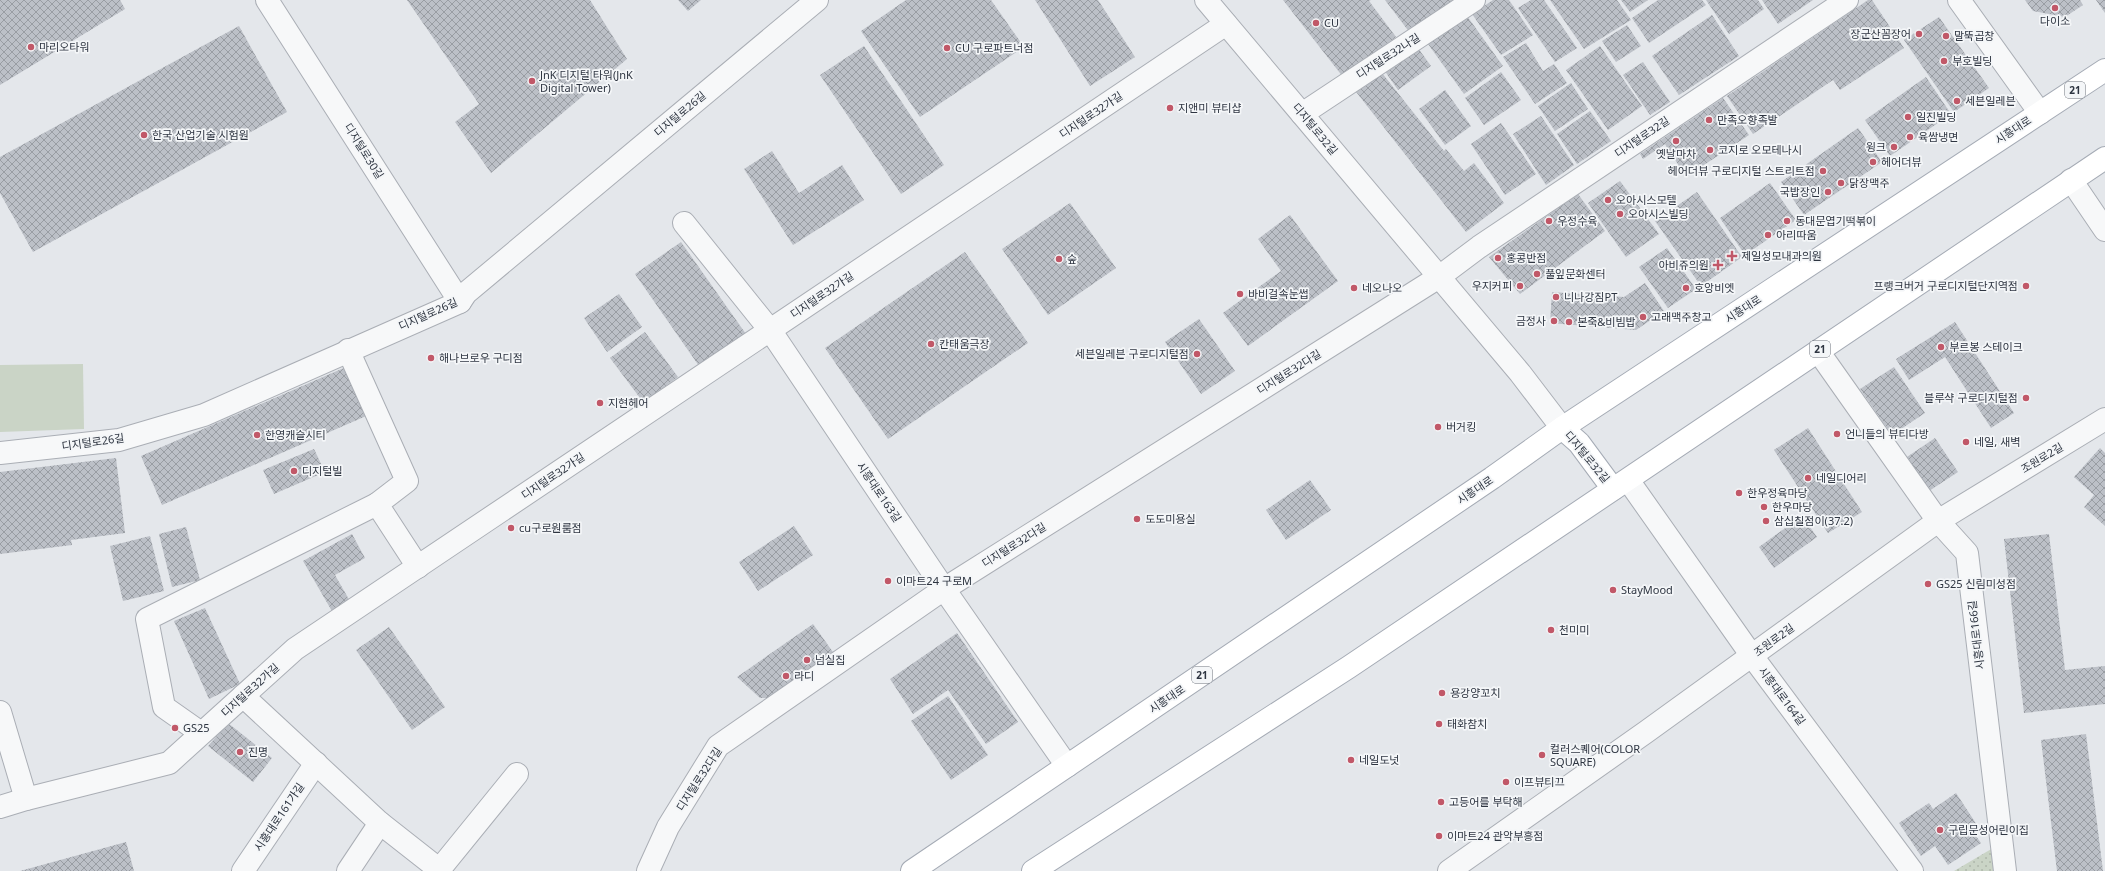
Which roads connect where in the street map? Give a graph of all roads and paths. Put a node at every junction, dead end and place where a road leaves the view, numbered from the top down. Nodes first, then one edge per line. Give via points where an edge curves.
1 (268, 0) edge
2 (817, 0) edge
3 (1474, 0) edge
4 (1847, 0) edge
5 (1958, 0) edge
6 (1210, 1) edge
7 (1226, 24) junction
8 (2105, 70) edge
9 (2040, 113) junction
10 (1302, 114) junction
11 (2105, 158) edge
12 (2071, 180) junction
13 (684, 223) dead end
14 (2105, 230) edge
15 (1439, 278) junction
16 (460, 302) junction
17 (770, 330) junction
18 (348, 350) junction
19 (1818, 351) junction
20 (2102, 426) edge
21 (1562, 428) junction
22 (0, 453) edge
23 (1621, 484) junction
24 (377, 504) junction
25 (1938, 521) junction
26 (418, 567) junction
27 (944, 589) junction
28 (1752, 656) junction
29 (243, 696) junction
30 (0, 712) edge
31 (202, 733) junction
32 (316, 763) junction
33 (1067, 766) junction
34 (517, 774) dead end
35 (26, 799) junction
36 (0, 807) edge
37 (380, 823) junction
38 (440, 870) edge
39 (243, 871) edge
40 (348, 871) edge
41 (648, 871) edge
42 (912, 871) edge
43 (1033, 871) edge
44 (1449, 871) edge
45 (1912, 871) edge
46 (2005, 871) edge

1 - 16 street, 디지털로30길
2 - 16 street, 디지털로26길 via 466,293
3 - 10 street, 디지털로32나길
4 - 15 street, 디지털로32길 via 1479,247
5 - 9 street, 시흥대로
6 - 7 street, 디지털로32길
7 - 10 street, 디지털로32길
7 - 17 street, 디지털로32가길
8 - 9 main road, 시흥대로 / 21
9 - 21 main road, 시흥대로 / 21
10 - 15 street, 디지털로32길
11 - 12 main road, 21
12 - 14 street
12 - 19 main road, 21
13 - 17 street, 시흥대로163길
15 - 21 street, 디지털로32길 via 1520,373
15 - 27 street, 디지털로32다길
16 - 18 street, 디지털로26길
17 - 26 street, 디지털로32가길
17 - 27 street, 시흥대로163길
18 - 22 street, 디지털로26길 via 204,414 119,440
18 - 24 street via 407,481
19 - 23 main road, 21
19 - 25 street, 시흥대로166길
20 - 25 street, 조원로2길
21 - 23 main road, 디지털로32길
21 - 33 main road, 시흥대로 / 21 via 1485,483
23 - 28 street, 시흥대로164길
23 - 43 main road, 21 via 1355,663
24 - 26 street
24 - 31 street via 147,619 164,707
25 - 28 street, 조원로2길
25 - 46 street, 시흥대로166길 via 1966,553
26 - 29 street, 디지털로32가길 via 295,649
27 - 33 street, 시흥대로163길
27 - 41 street, 디지털로32다길 via 718,746 668,827
28 - 44 street, 조원로2길
28 - 45 street, 시흥대로164길
29 - 31 street, 디지털로32가길
29 - 32 street
30 - 35 street
31 - 35 street, 디지털로32가길 via 169,762
32 - 37 street
32 - 39 street, 시흥대로161가길
33 - 42 main road, 시흥대로 / 21
34 - 38 street
35 - 36 street, 디지털로32가길
37 - 38 street
37 - 40 street

